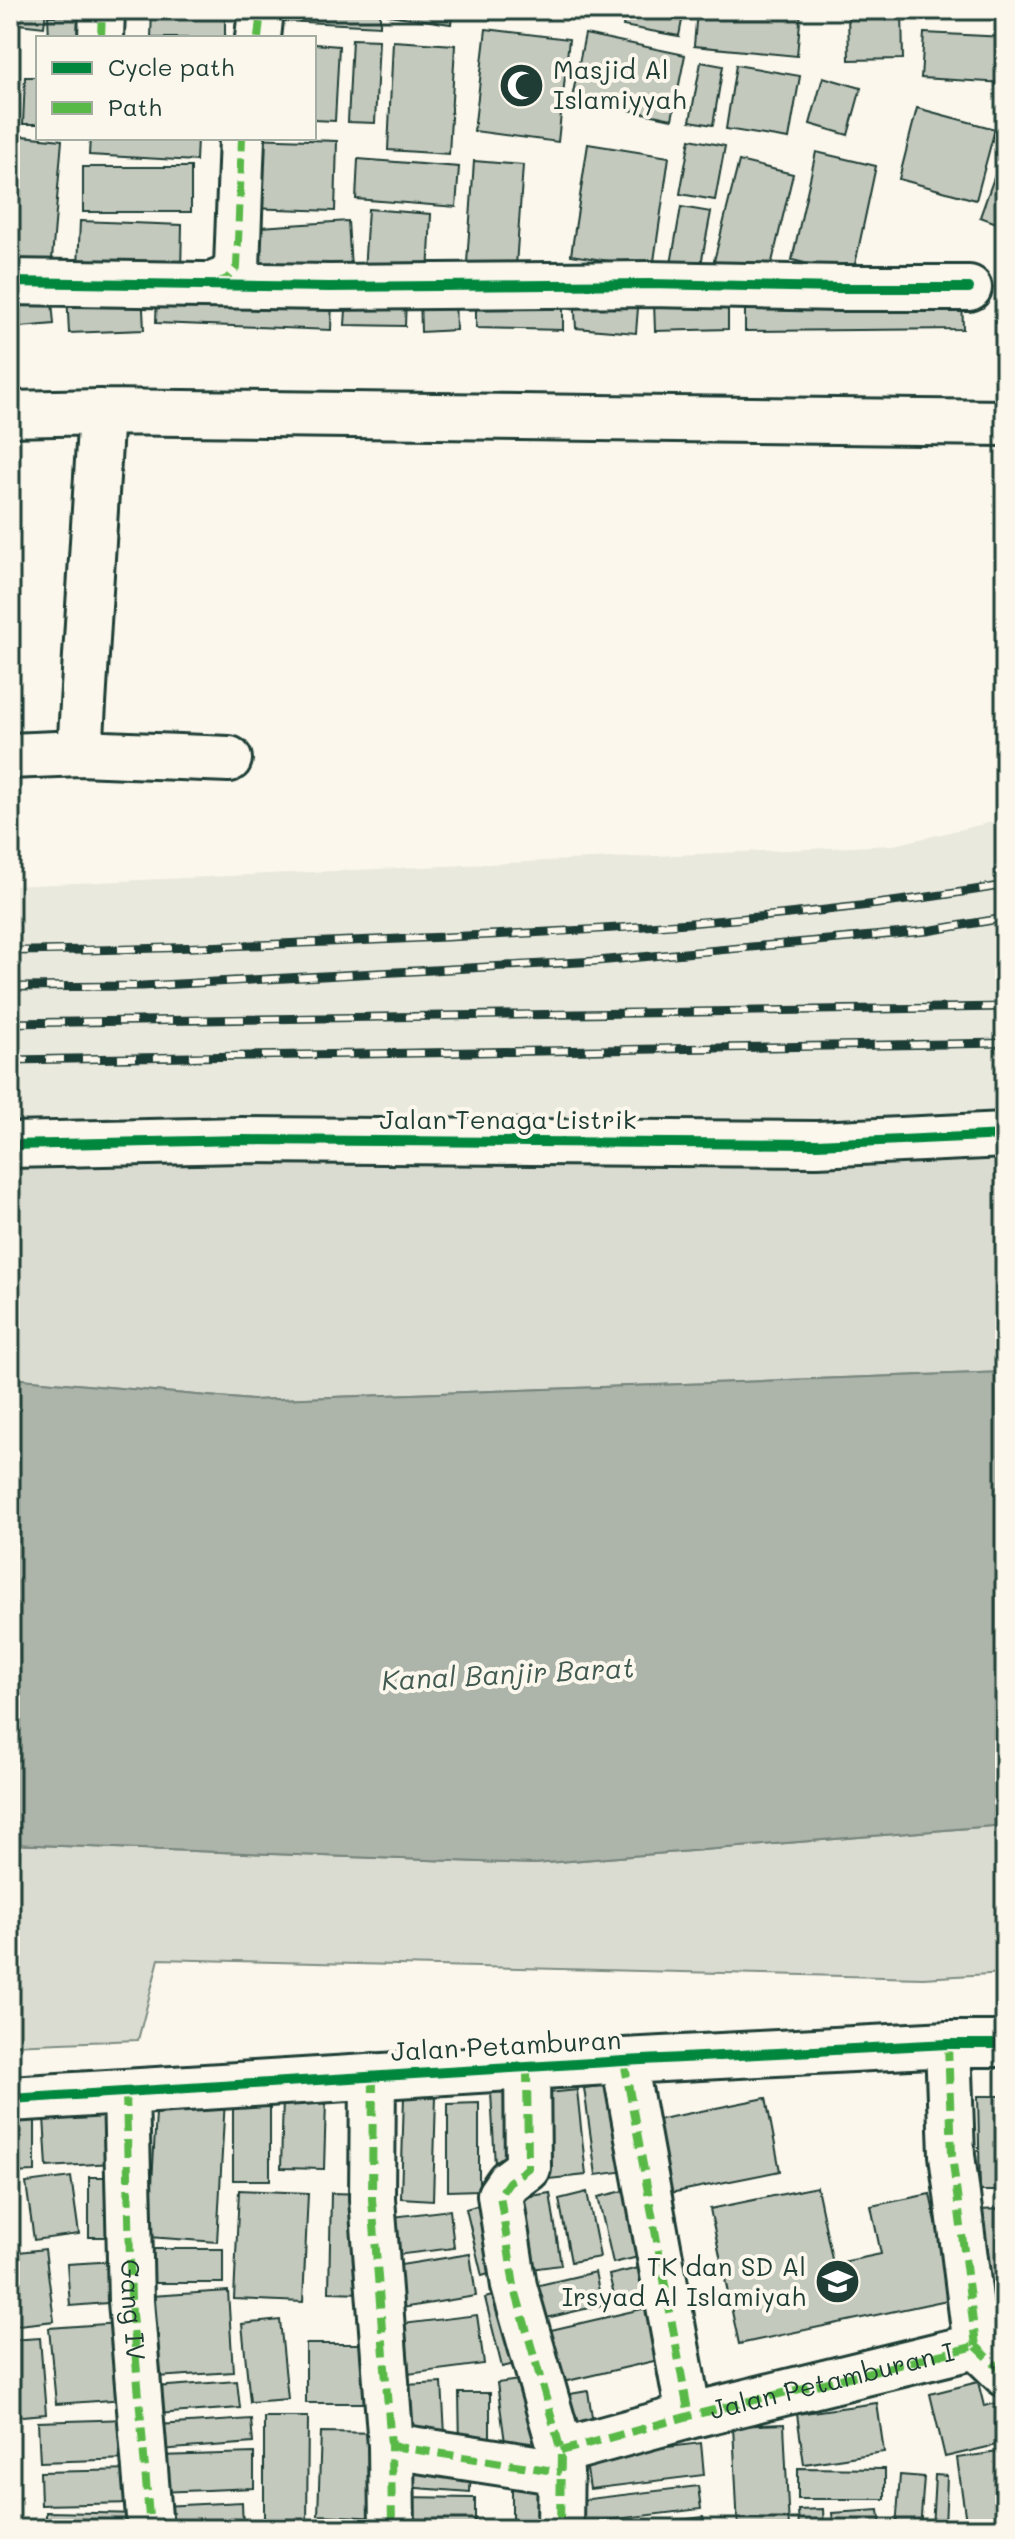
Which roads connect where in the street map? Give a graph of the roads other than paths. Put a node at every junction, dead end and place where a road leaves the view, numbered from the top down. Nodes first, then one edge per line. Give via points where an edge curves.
1 (102, 10) edge
2 (261, 10) edge
3 (101, 36) edge
4 (258, 36) edge
5 (242, 140) edge
6 (10, 282) edge
7 (214, 284) junction
8 (969, 288) dead end
9 (101, 412) junction
10 (10, 414) edge
11 (1005, 423) edge
12 (80, 753) junction
13 (10, 756) edge
14 (229, 759) dead end
15 (1005, 1135) edge
16 (10, 1145) edge
17 (948, 2044) junction
18 (1005, 2044) edge
19 (624, 2061) junction
20 (527, 2067) junction
21 (373, 2076) junction
22 (126, 2092) junction
23 (10, 2099) edge
24 (991, 2360) edge
25 (689, 2416) junction
26 (391, 2446) junction
27 (561, 2462) junction
28 (150, 2529) edge
29 (392, 2529) edge
30 (560, 2529) edge

1 - 3 street
2 - 4 street
5 - 7 street via 237,267
6 - 7 street
7 - 8 street
9 - 10 street
9 - 11 street
9 - 12 street
12 - 13 street
12 - 14 street
15 - 16 street, Jalan Tenaga Listrik via 817,1144 242,1140
17 - 18 street, Jalan Petamburan
17 - 19 street, Jalan Petamburan
17 - 24 street, Jalan Petamburan I via 952,2155
19 - 20 street, Jalan Petamburan
19 - 25 street
20 - 21 street, Jalan Petamburan
20 - 27 street via 528,2168 500,2195 514,2286
21 - 22 street, Jalan Petamburan
21 - 26 street via 372,2199
22 - 23 street, Jalan Petamburan
22 - 28 street, Gang IV via 131,2301
24 - 25 street, Jalan Petamburan I
25 - 27 street, Jalan Petamburan I
26 - 27 street
26 - 29 street
27 - 30 street

